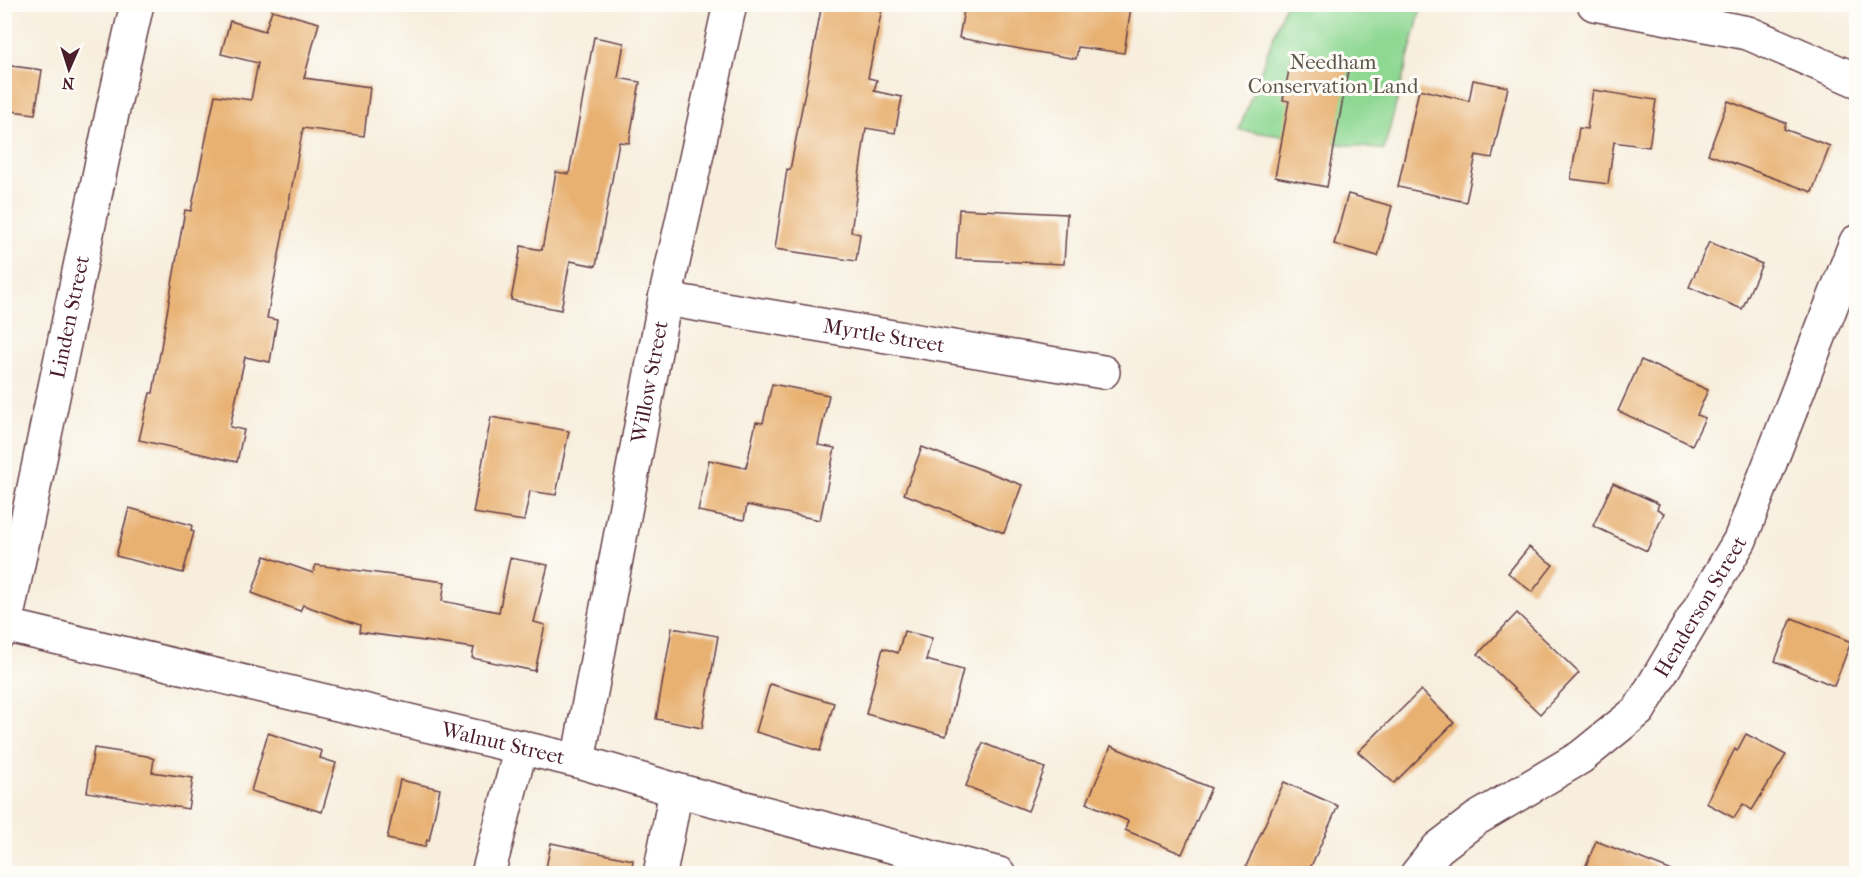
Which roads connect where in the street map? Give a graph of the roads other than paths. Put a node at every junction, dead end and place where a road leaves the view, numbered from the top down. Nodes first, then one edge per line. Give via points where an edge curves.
1 (137, 4) edge
2 (730, 4) edge
3 (1594, 4) edge
4 (1857, 80) edge
5 (1857, 242) edge
6 (665, 299) junction
7 (1103, 372) dead end
8 (5, 627) edge
9 (521, 747) junction
10 (578, 760) junction
11 (676, 790) junction
12 (488, 873) edge
13 (660, 873) edge
14 (999, 873) edge
15 (1417, 873) edge

1 - 8 street, Linden Street
2 - 6 street, Willow Street
3 - 4 street via 1748,33
5 - 15 street, Henderson Street via 1740,540 1638,710 1581,757 1476,819 1438,848
6 - 7 street, Myrtle Street
6 - 10 street, Willow Street
8 - 9 street, Walnut Street
9 - 10 street, Walnut Street
9 - 12 street
10 - 11 street, Walnut Street
11 - 13 street
11 - 14 street, Walnut Street

